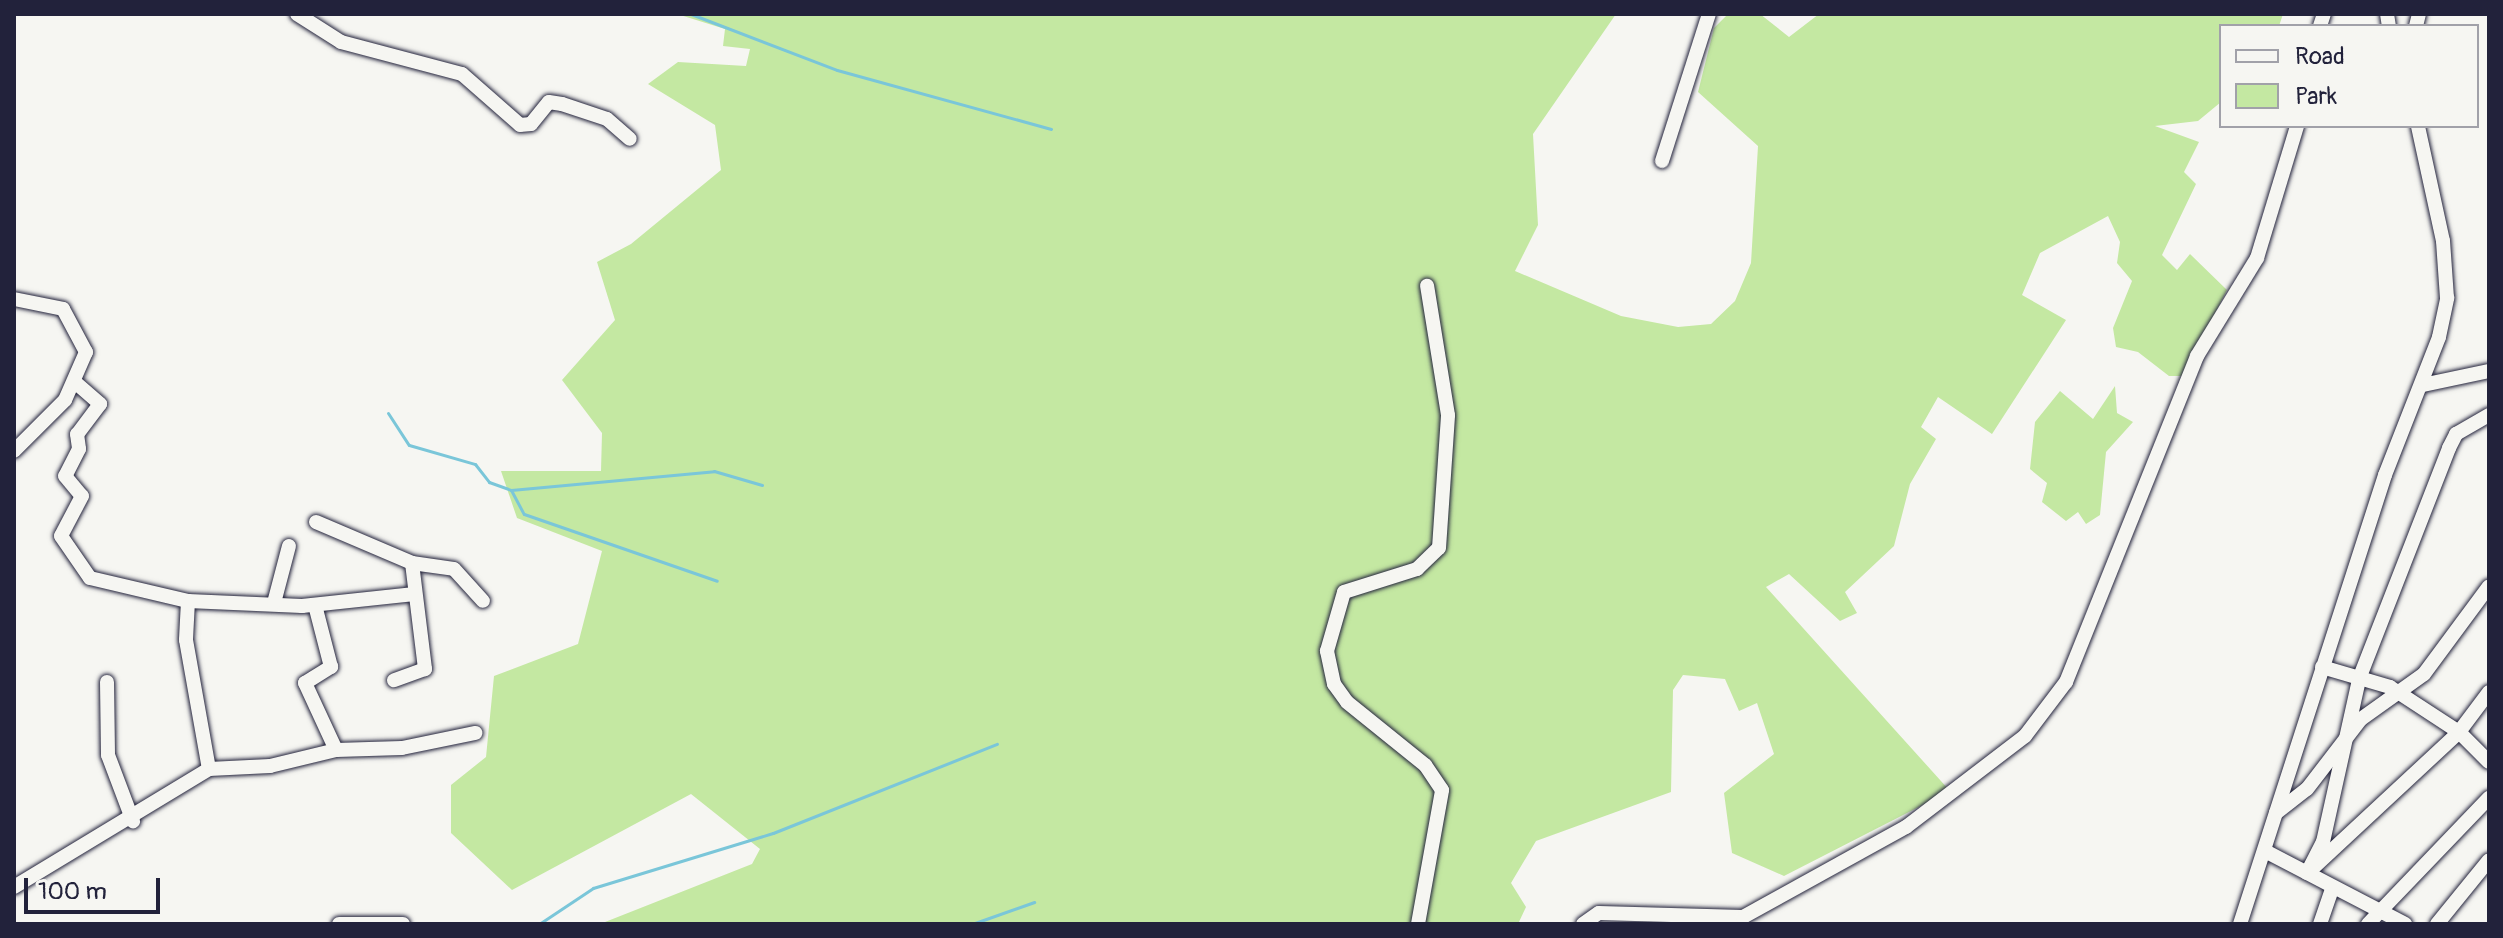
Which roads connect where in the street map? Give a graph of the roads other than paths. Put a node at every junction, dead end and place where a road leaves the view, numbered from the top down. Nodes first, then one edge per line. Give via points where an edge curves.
1 (297, 14) edge
2 (1709, 14) edge
3 (2296, 128) edge
4 (2418, 128) edge
5 (630, 139) dead end
6 (1662, 161) dead end
7 (1427, 286) dead end
8 (14, 299) edge
9 (2489, 371) edge
10 (76, 383) junction
11 (2423, 385) junction
12 (2489, 415) edge
13 (14, 451) edge
14 (316, 522) dead end
15 (289, 546) dead end
16 (412, 563) junction
17 (2489, 586) edge
18 (414, 594) junction
19 (188, 601) junction
20 (483, 601) dead end
21 (274, 603) junction
22 (315, 605) junction
23 (2322, 667) junction
24 (2359, 679) junction
25 (394, 680) dead end
26 (107, 682) dead end
27 (2489, 692) edge
28 (2400, 695) junction
29 (2459, 732) junction
30 (475, 733) dead end
31 (2343, 737) junction
32 (336, 750) junction
33 (2489, 762) edge
34 (209, 769) junction
35 (2489, 798) edge
36 (2276, 813) junction
37 (133, 821) junction
38 (2265, 851) junction
39 (2489, 860) edge
40 (2307, 873) junction
41 (14, 887) edge
42 (2333, 887) junction
43 (2379, 911) junction
44 (339, 924) edge
45 (403, 924) edge
46 (1418, 924) edge
47 (1583, 924) edge
48 (2240, 924) edge
49 (2320, 924) edge
50 (2368, 924) edge
51 (2405, 924) edge
52 (2437, 924) edge

1 - 5 street via 341,42 462,74 520,125 531,124 549,102 607,119
2 - 6 street
3 - 47 street via 2257,258 2197,356 2066,682 2025,736 1906,827 1743,917 1599,913
4 - 11 street via 2443,241 2447,298
7 - 46 street via 1448,415 1439,548 1417,569 1344,592 1327,651 1334,684 1347,702 1425,765 1442,790
8 - 10 street via 56,306 72,318 86,352
9 - 11 street
10 - 13 street
10 - 19 street via 100,404 76,438 79,449 65,476 82,496 61,536 90,578
11 - 23 street via 2385,475
12 - 24 street via 2456,434 2449,448
14 - 16 street
15 - 21 street
16 - 18 street
16 - 20 street via 454,569
17 - 28 street via 2441,654
18 - 22 street
18 - 25 street via 425,669
19 - 21 street
19 - 34 street via 186,640
21 - 22 street
22 - 32 street via 331,667 305,683
23 - 24 street
23 - 36 street
24 - 28 street
24 - 31 street
26 - 37 street via 108,755
27 - 29 street
28 - 29 street
28 - 31 street
29 - 33 street
29 - 40 street
30 - 32 street via 402,748
31 - 36 street via 2307,789
31 - 40 street via 2323,842
32 - 34 street via 270,766
34 - 37 street
35 - 43 street
36 - 38 street
37 - 41 street via 51,860
38 - 40 street
38 - 48 street
39 - 52 street
40 - 42 street
42 - 43 street
42 - 49 street
43 - 50 street
43 - 51 street
44 - 45 street

